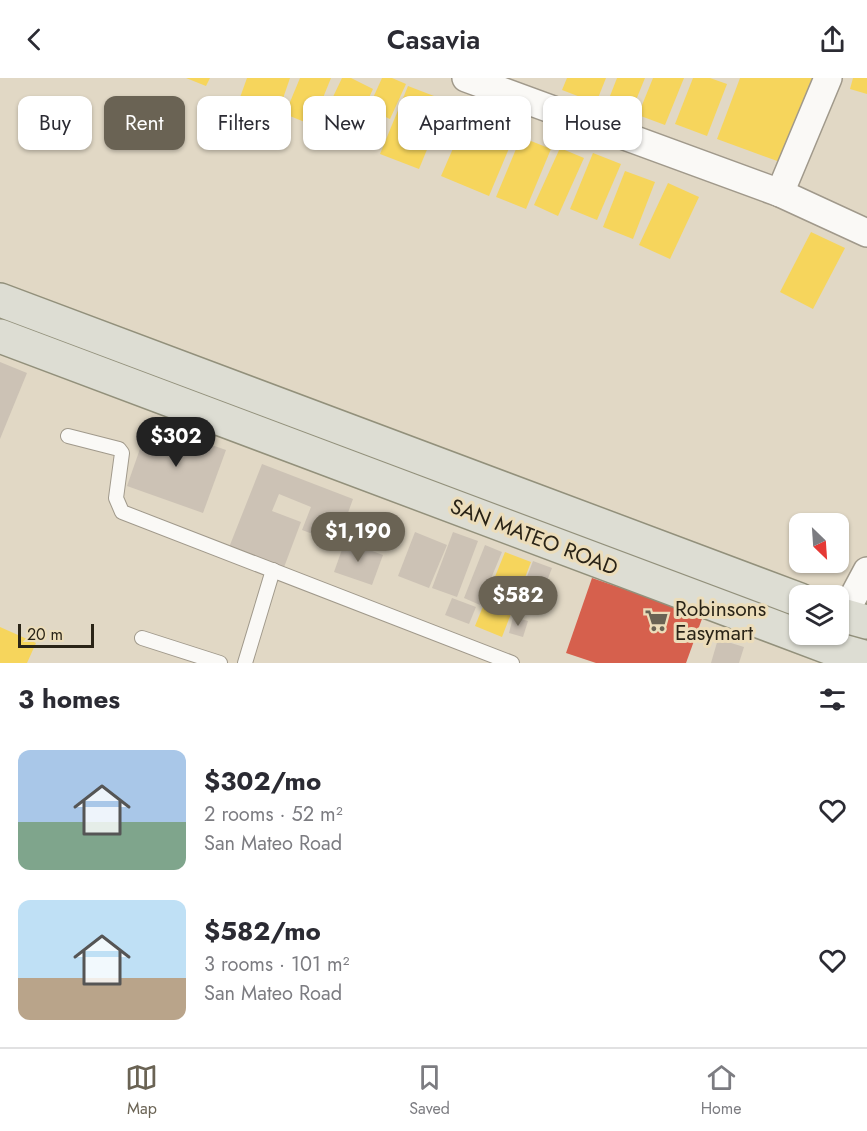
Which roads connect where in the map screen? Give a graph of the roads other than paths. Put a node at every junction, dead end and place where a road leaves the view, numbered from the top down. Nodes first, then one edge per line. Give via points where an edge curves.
1 (466, 78) edge
2 (828, 78) edge
3 (780, 193) junction
4 (867, 233) edge
5 (0, 300) edge
6 (0, 336) edge
7 (68, 436) dead end
8 (273, 570) junction
9 (867, 571) edge
10 (789, 596) edge
11 (849, 617) edge
12 (142, 638) dead end
13 (867, 658) edge
14 (220, 663) edge
15 (245, 663) edge
16 (512, 663) edge

1 - 3 street
2 - 3 street
3 - 4 street
5 - 10 main road, SAN MATEO ROAD
6 - 13 main road, SAN MATEO ROAD via 828,647
7 - 8 lane via 122,453 116,498 122,512
8 - 15 lane
8 - 16 lane
9 - 11 street
12 - 14 lane

